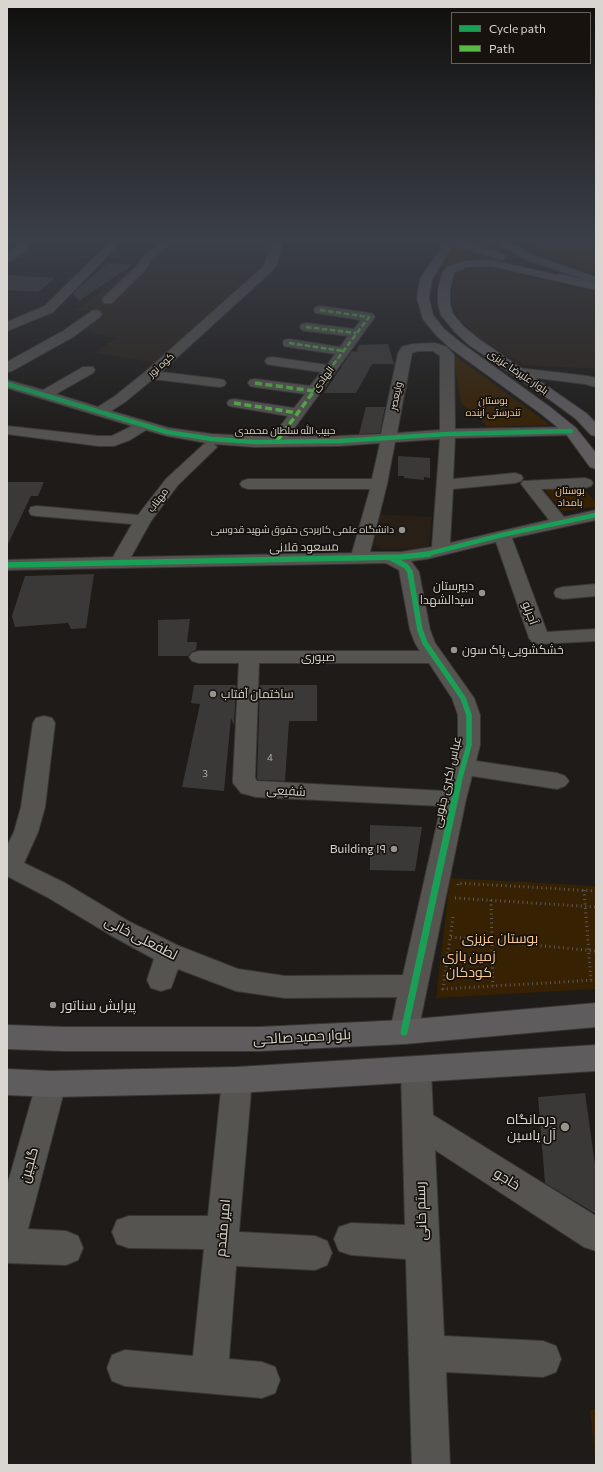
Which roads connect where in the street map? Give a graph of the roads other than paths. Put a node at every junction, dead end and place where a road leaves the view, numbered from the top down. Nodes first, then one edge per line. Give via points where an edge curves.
1 (49, 309) edge
2 (224, 309) edge
3 (425, 309) edge
4 (446, 309) edge
5 (320, 310) dead end
6 (96, 314) dead end
7 (306, 326) dead end
8 (7, 327) edge
9 (356, 333) junction
10 (289, 344) dead end
11 (344, 351) junction
12 (272, 361) dead end
13 (506, 363) junction
14 (485, 367) junction
15 (7, 368) edge
16 (330, 369) junction
17 (88, 370) dead end
18 (518, 372) junction
19 (150, 375) junction
20 (219, 383) dead end
21 (255, 383) dead end
22 (596, 383) edge
23 (7, 384) edge
24 (314, 391) junction
25 (44, 395) junction
26 (234, 402) dead end
27 (99, 412) junction
28 (298, 413) junction
29 (144, 425) junction
30 (7, 430) edge
31 (570, 431) junction
32 (595, 431) edge
33 (448, 434) junction
34 (387, 438) junction
35 (277, 441) junction
36 (209, 447) dead end
37 (596, 464) edge
38 (514, 478) dead end
39 (585, 483) dead end
40 (248, 484) dead end
41 (379, 484) junction
42 (444, 485) junction
43 (37, 511) dead end
44 (596, 515) edge
45 (143, 520) junction
46 (559, 522) junction
47 (502, 535) junction
48 (442, 550) junction
49 (360, 557) junction
50 (391, 558) junction
51 (119, 562) junction
52 (7, 565) edge
53 (596, 590) edge
54 (563, 593) dead end
55 (596, 635) edge
56 (199, 657) dead end
57 (249, 657) junction
58 (436, 657) junction
59 (44, 723) dead end
60 (462, 767) junction
61 (557, 781) dead end
62 (454, 799) junction
63 (8, 865) edge
64 (169, 954) junction
65 (161, 980) dead end
66 (413, 986) junction
67 (596, 1015) edge
68 (404, 1032) junction
69 (7, 1037) edge
70 (596, 1058) edge
71 (416, 1070) junction
72 (237, 1080) junction
73 (7, 1082) edge
74 (51, 1084) junction
75 (417, 1122) junction
76 (129, 1232) dead end
77 (596, 1235) edge
78 (352, 1239) dead end
79 (222, 1240) junction
80 (422, 1243) junction
81 (7, 1245) edge
82 (66, 1248) dead end
83 (315, 1253) dead end
84 (427, 1353) junction
85 (543, 1359) dead end
86 (125, 1368) dead end
87 (209, 1375) junction
88 (262, 1380) dead end
89 (431, 1465) edge

1 - 8 street
2 - 19 street, کوه نور
3 - 14 main road, بلوار علیرضا عزیزی via 427,316 448,339
4 - 13 main road, بلوار علیرضا عزیزی via 447,315 459,329
5 - 9 street, الهادی via 369,317
6 - 15 street via 68,334
7 - 9 street
9 - 11 street, الهادی
10 - 11 street
11 - 16 street, الهادی
12 - 16 street
13 - 14 main road
13 - 18 main road, بلوار علیرضا عزیزی
14 - 31 main road, بلوار علیرضا عزیزی
16 - 24 street, الهادی
17 - 25 street
18 - 22 street
18 - 32 main road, بلوار علیرضا عزیزی via 573,410
19 - 20 street
19 - 27 street, کوه نور
21 - 24 street
23 - 25 street, حبیب الله سلطان محمدی
24 - 28 street, الهادی
25 - 27 street, حبیب الله سلطان محمدی
26 - 28 street
27 - 29 street, حبیب الله سلطان محمدی
28 - 35 street, الهادی
29 - 30 street via 126,437 114,441
29 - 35 street, حبیب الله سلطان محمدی via 167,432 212,439
31 - 32 main road
31 - 33 street, حبیب الله سلطان محمدی
31 - 37 main road, بلوار علیرضا عزیزی
33 - 34 street, حبیب الله سلطان محمدی
33 - 34 street, ولیعصر via 447,355 434,347 417,347 405,353
33 - 42 street
34 - 35 street, حبیب الله سلطان محمدی
34 - 41 street, ولیعصر
36 - 45 street, مهتاب via 172,482
38 - 42 street
39 - 46 street via 529,484
40 - 41 street
41 - 49 street, ولیعصر
42 - 48 street
43 - 45 street
44 - 46 street, مسعود قلانی
45 - 51 street, مهتاب
46 - 47 street, مسعود قلانی
47 - 48 street, مسعود قلانی
47 - 55 street, آجرلو via 539,638
48 - 50 street, مسعود قلانی via 419,556
49 - 50 street, مسعود قلانی
49 - 51 street, مسعود قلانی
50 - 58 street, عباس اکبری جنوبی via 406,566 410,572 420,630 425,643
51 - 52 street, مسعود قلانی
53 - 54 street
56 - 57 street, صبوری
57 - 58 street, صبوری
57 - 62 street, شفیعی via 244,778 249,787
58 - 60 street, عباس اکبری جنوبی via 463,698 469,715 469,745
59 - 63 street via 33,808 26,832
60 - 61 street
60 - 62 street, عباس اکبری جنوبی
62 - 66 street, عباس اکبری جنوبی
63 - 64 street, لطفعلی خانی
64 - 65 street
64 - 66 street, لطفعلی خانی via 236,980 285,987
66 - 68 street, عباس اکبری جنوبی
67 - 68 main road, بلوار حمید صالحی
68 - 69 main road, بلوار حمید صالحی via 260,1039
70 - 71 main road
71 - 72 main road
71 - 75 street, رستم خانی
72 - 74 main road
72 - 79 street, امیر مقدم
73 - 74 main road
74 - 81 street, گلچین
75 - 77 street, خاجو
75 - 80 street, رستم خانی
76 - 79 street
78 - 80 street
79 - 83 street
79 - 87 street, امیر مقدم
80 - 84 street, رستم خانی
81 - 82 street
84 - 85 street
84 - 89 street, رستم خانی
86 - 87 street
87 - 88 street

